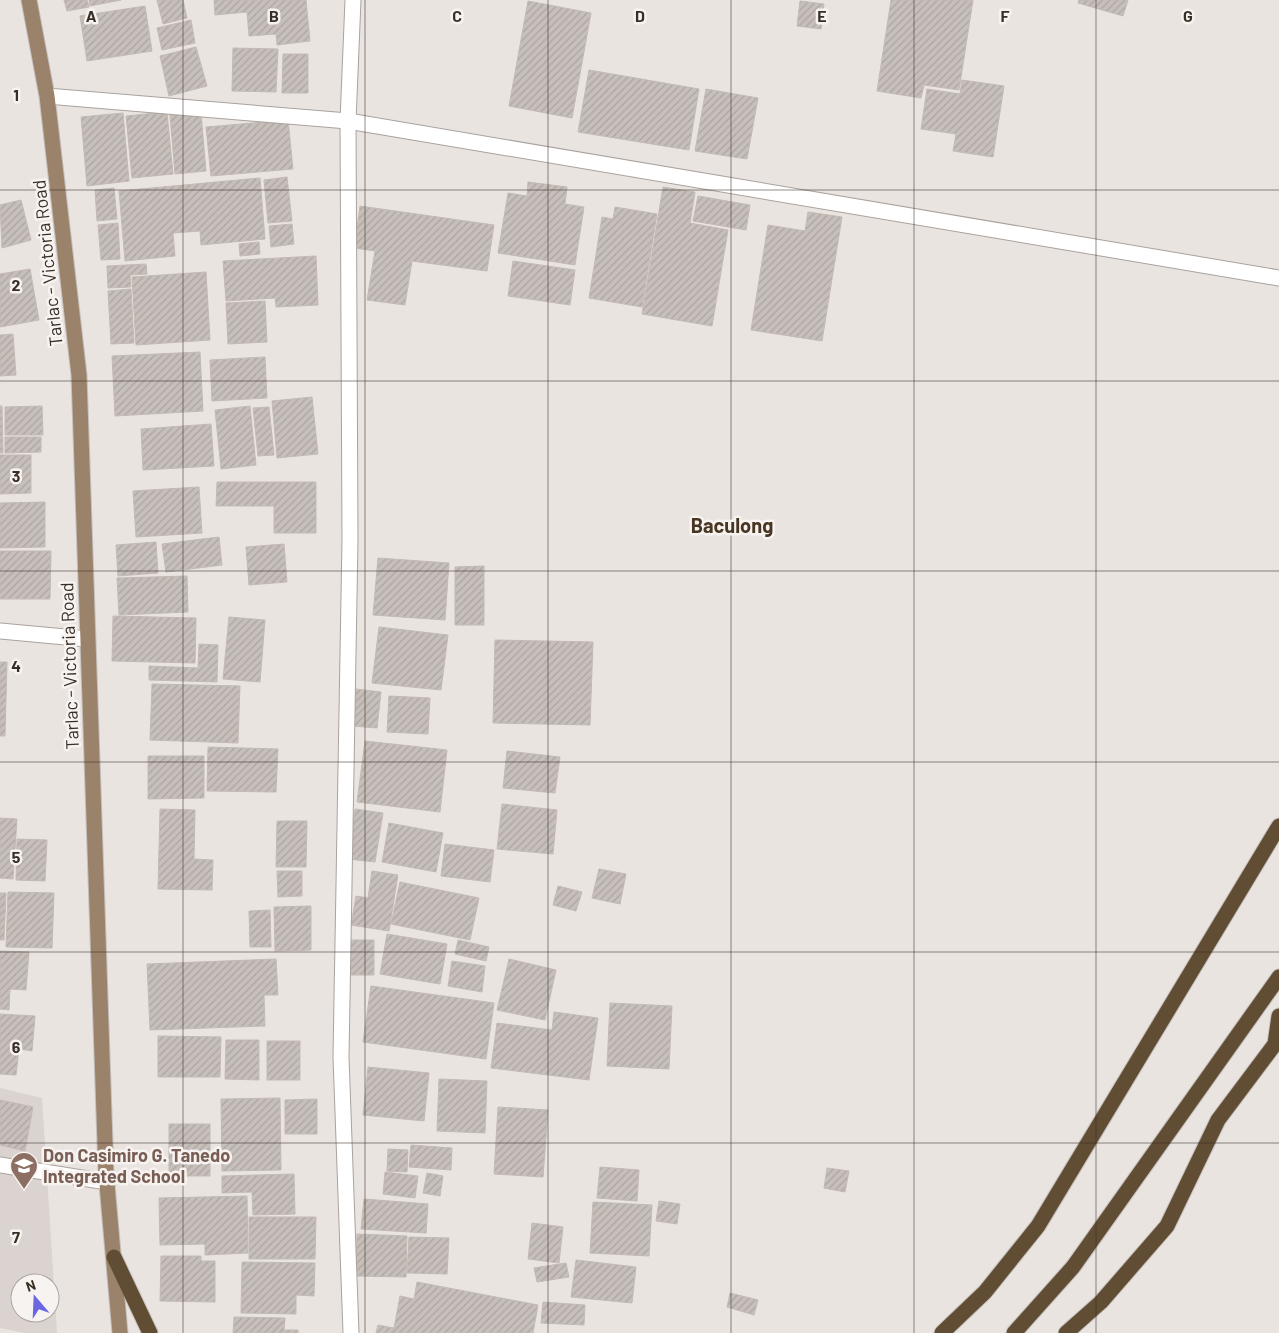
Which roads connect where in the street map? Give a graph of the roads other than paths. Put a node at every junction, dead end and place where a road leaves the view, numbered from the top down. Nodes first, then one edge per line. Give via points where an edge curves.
1 (30, 0) edge
2 (353, 0) edge
3 (47, 96) junction
4 (348, 121) junction
5 (1279, 278) edge
6 (0, 631) edge
7 (87, 638) junction
8 (1279, 826) edge
9 (1279, 977) edge
10 (1279, 1016) edge
11 (1277, 1043) edge
12 (0, 1165) edge
13 (107, 1182) junction
14 (114, 1257) junction
15 (120, 1333) edge
16 (150, 1333) edge
17 (351, 1333) edge
18 (942, 1333) edge
19 (1014, 1333) edge
20 (1066, 1333) edge

1 - 3 main road, Tarlac - Victoria Road
2 - 4 street
3 - 4 street
3 - 7 main road, Tarlac - Victoria Road via 80,375
4 - 5 street
4 - 17 street via 350,539 341,1057
6 - 7 street
7 - 13 main road, Tarlac - Victoria Road
8 - 18 highway via 1038,1226 985,1292
9 - 19 highway via 1073,1267
10 - 11 highway
11 - 20 highway via 1218,1120 1167,1226 1101,1302
12 - 13 street
13 - 14 main road, Tarlac - Victoria Road
14 - 15 main road, Tarlac - Victoria Road
14 - 16 highway

